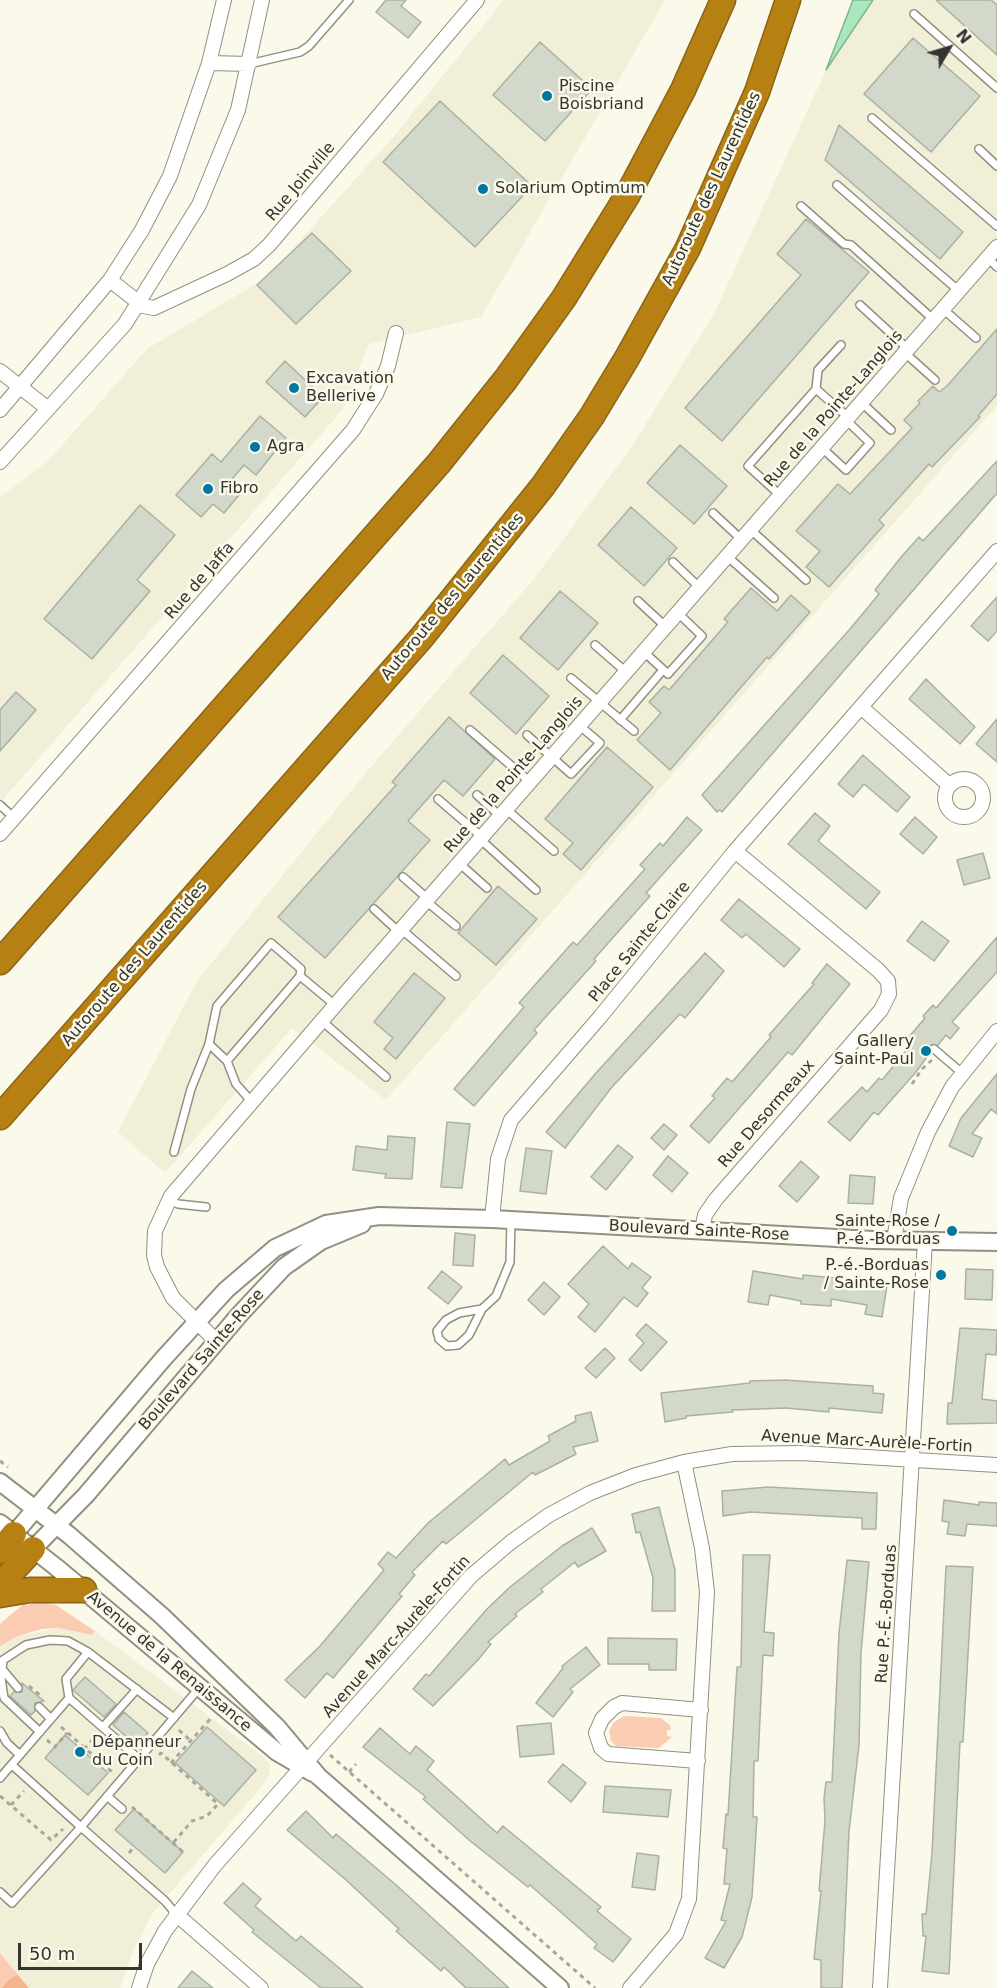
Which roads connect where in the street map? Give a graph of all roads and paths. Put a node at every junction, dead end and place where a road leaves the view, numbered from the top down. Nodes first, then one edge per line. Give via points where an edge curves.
1 (224, 0) edge
2 (262, 0) edge
3 (350, 0) edge
4 (477, 0) edge
5 (723, 0) edge
6 (788, 0) edge
7 (914, 14) dead end
8 (209, 63) junction
9 (249, 63) junction
10 (997, 88) edge
11 (872, 118) dead end
12 (979, 149) dead end
13 (997, 166) edge
14 (837, 185) dead end
15 (801, 206) dead end
16 (997, 226) edge
17 (997, 247) edge
18 (992, 262) edge
19 (110, 280) junction
20 (959, 291) junction
21 (138, 303) junction
22 (860, 305) dead end
23 (943, 309) junction
24 (934, 320) junction
25 (396, 333) dead end
26 (976, 339) dead end
27 (841, 345) dead end
28 (907, 351) junction
29 (0, 371) edge
30 (935, 380) dead end
31 (19, 388) junction
32 (816, 389) junction
33 (862, 403) junction
34 (47, 408) junction
35 (0, 410) edge
36 (847, 419) junction
37 (891, 430) dead end
38 (822, 448) junction
39 (0, 462) edge
40 (781, 496) junction
41 (713, 513) dead end
42 (746, 535) junction
43 (995, 556) edge
44 (728, 557) junction
45 (673, 562) dead end
46 (806, 580) dead end
47 (700, 588) junction
48 (774, 597) dead end
49 (638, 601) dead end
50 (678, 613) junction
51 (666, 627) junction
52 (595, 645) dead end
53 (644, 652) junction
54 (663, 670) junction
55 (626, 672) junction
56 (572, 678) dead end
57 (600, 702) junction
58 (861, 707) junction
59 (620, 720) junction
60 (579, 726) junction
61 (470, 730) dead end
62 (634, 731) dead end
63 (527, 735) dead end
64 (552, 757) junction
65 (530, 782) junction
66 (950, 785) dead end
67 (477, 795) dead end
68 (438, 799) dead end
69 (0, 805) edge
70 (503, 812) junction
71 (14, 818) junction
72 (0, 834) edge
73 (481, 838) junction
74 (554, 851) dead end
75 (735, 851) junction
76 (459, 863) junction
77 (403, 877) dead end
78 (487, 888) dead end
79 (536, 890) dead end
80 (427, 900) junction
81 (374, 909) dead end
82 (456, 926) dead end
83 (400, 930) junction
84 (0, 962) edge
85 (300, 976) junction
86 (456, 976) dead end
87 (335, 1005) junction
88 (322, 1021) junction
89 (997, 1031) edge
90 (209, 1044) junction
91 (934, 1049) dead end
92 (934, 1058) dead end
93 (227, 1061) junction
94 (962, 1072) junction
95 (386, 1077) dead end
96 (912, 1084) dead end
97 (252, 1102) junction
98 (0, 1117) edge
99 (174, 1152) dead end
100 (170, 1200) junction
101 (206, 1207) dead end
102 (401, 1217) junction
103 (492, 1219) junction
104 (510, 1220) junction
105 (702, 1231) junction
106 (894, 1240) junction
107 (925, 1241) junction
108 (997, 1242) edge
109 (482, 1309) junction
110 (197, 1323) junction
111 (217, 1342) junction
112 (913, 1460) junction
113 (684, 1462) junction
114 (997, 1465) edge
115 (0, 1482) edge
116 (47, 1518) junction
117 (14, 1540) edge
118 (0, 1585) edge
119 (84, 1590) junction
120 (0, 1595) edge
121 (88, 1652) junction
122 (1, 1666) edge
123 (22, 1680) dead end
124 (200, 1687) junction
125 (18, 1688) dead end
126 (136, 1689) junction
127 (43, 1698) dead end
128 (69, 1698) junction
129 (39, 1707) dead end
130 (701, 1710) junction
131 (213, 1716) dead end
132 (51, 1719) junction
133 (172, 1720) junction
134 (61, 1727) dead end
135 (103, 1727) junction
136 (0, 1731) edge
137 (40, 1732) junction
138 (67, 1733) junction
139 (48, 1741) dead end
140 (191, 1741) junction
141 (3, 1743) edge
142 (84, 1749) junction
143 (20, 1755) junction
144 (334, 1758) dead end
145 (139, 1759) junction
146 (155, 1759) dead end
147 (698, 1761) junction
148 (171, 1763) junction
149 (356, 1764) dead end
150 (12, 1765) junction
151 (305, 1765) junction
152 (349, 1772) junction
153 (112, 1773) dead end
154 (0, 1778) edge
155 (32, 1782) junction
156 (0, 1796) edge
157 (107, 1796) junction
158 (128, 1802) dead end
159 (11, 1805) junction
160 (122, 1809) dead end
161 (81, 1827) junction
162 (60, 1829) dead end
163 (173, 1843) junction
164 (134, 1846) dead end
165 (183, 1851) dead end
166 (129, 1853) dead end
167 (0, 1892) edge
168 (176, 1914) junction
169 (139, 1988) edge
170 (261, 1988) edge
171 (560, 1988) edge
172 (595, 1988) edge
173 (630, 1988) edge
174 (880, 1988) edge

1 - 8 street
2 - 9 street
3 - 9 lane via 300,52
4 - 21 street, Rue Joinville via 254,259 154,308
5 - 84 highway via 627,196 564,298 506,379 440,463
6 - 98 highway, Autoroute des Laurentides via 757,92 688,248 627,358 548,478 422,637
7 - 10 lane
8 - 9 street
8 - 19 street via 170,176
9 - 21 street via 238,110 199,205
11 - 16 lane
12 - 13 lane
14 - 20 lane
15 - 24 lane
17 - 18 street, Rue de la Pointe-Langlois
18 - 20 street, Rue de la Pointe-Langlois
19 - 21 street
19 - 31 street
20 - 23 street, Rue de la Pointe-Langlois
21 - 34 street via 125,324
22 - 28 lane
23 - 24 street, Rue de la Pointe-Langlois
23 - 26 lane
24 - 28 street, Rue de la Pointe-Langlois
25 - 71 street, Rue de Jaffa via 376,394 353,430
27 - 32 lane via 818,370
28 - 30 lane
28 - 33 street, Rue de la Pointe-Langlois
29 - 31 street
31 - 34 street
31 - 35 street
32 - 36 lane
32 - 40 lane via 748,466
33 - 36 street, Rue de la Pointe-Langlois
33 - 37 lane
34 - 39 street
36 - 38 street, Rue de la Pointe-Langlois
36 - 38 lane via 870,443 846,470
38 - 40 street, Rue de la Pointe-Langlois
40 - 42 street, Rue de la Pointe-Langlois
41 - 42 lane
42 - 44 street, Rue de la Pointe-Langlois
42 - 46 lane
43 - 58 street, Place Sainte-Claire
44 - 47 street, Rue de la Pointe-Langlois
44 - 48 lane
45 - 47 lane
47 - 50 street, Rue de la Pointe-Langlois
49 - 51 lane
50 - 51 street, Rue de la Pointe-Langlois
50 - 54 lane via 702,636 668,674
51 - 53 street, Rue de la Pointe-Langlois
52 - 55 lane
53 - 54 lane
53 - 55 street, Rue de la Pointe-Langlois
54 - 59 lane
55 - 57 street, Rue de la Pointe-Langlois
56 - 57 lane
57 - 59 lane
57 - 60 street, Rue de la Pointe-Langlois
58 - 66 street
58 - 75 street, Place Sainte-Claire
59 - 62 lane
60 - 64 street, Rue de la Pointe-Langlois
60 - 64 lane via 600,743 571,774
61 - 65 lane
63 - 64 lane
64 - 65 street, Rue de la Pointe-Langlois
65 - 70 street, Rue de la Pointe-Langlois
67 - 70 lane
68 - 73 lane
69 - 71 lane
70 - 73 street, Rue de la Pointe-Langlois
70 - 74 lane
71 - 72 street, Rue de Jaffa
73 - 76 street, Rue de la Pointe-Langlois
73 - 79 lane
75 - 103 street, Place Sainte-Claire via 511,1120 498,1160
75 - 105 street, Rue Desormeaux via 878,970 888,981 890,994 881,1010 716,1198 705,1215
76 - 78 lane
76 - 80 street, Rue de la Pointe-Langlois
77 - 80 lane
80 - 82 lane
80 - 83 street, Rue de la Pointe-Langlois
81 - 83 lane
83 - 86 lane
83 - 87 street, Rue de la Pointe-Langlois
85 - 87 lane
85 - 90 lane via 301,969 271,943 217,1006
85 - 93 lane
87 - 88 street, Rue de la Pointe-Langlois
88 - 95 lane
88 - 97 street, Rue de la Pointe-Langlois
89 - 94 street
90 - 93 lane
90 - 99 lane via 191,1089
91 - 94 lane
92 - 96 path
93 - 97 lane via 236,1084
94 - 106 street via 943,1102 906,1181
97 - 100 street, Rue de la Pointe-Langlois
100 - 101 lane
100 - 110 street, Rue de la Pointe-Langlois via 155,1231 154,1255 167,1288
102 - 103 street, Boulevard Sainte-Rose
102 - 110 street, Boulevard Sainte-Rose via 350,1218 296,1236 255,1262
102 - 111 street, Boulevard Sainte-Rose via 363,1224 308,1249 273,1278
103 - 104 street, Boulevard Sainte-Rose
104 - 105 street, Boulevard Sainte-Rose
104 - 109 lane via 507,1271 496,1296
105 - 106 street, Boulevard Sainte-Rose
106 - 107 street, Boulevard Sainte-Rose
107 - 108 street, Boulevard Sainte-Rose
107 - 112 street, Rue P.-É.-Borduas
109 - 109 lane via 446,1320 437,1331 439,1339 447,1346 458,1345 469,1335
110 - 111 street, Rue de la Pointe-Langlois
110 - 116 street, Boulevard Sainte-Rose
111 - 116 street, Boulevard Sainte-Rose via 105,1474
112 - 113 street, Avenue Marc-Aurèle-Fortin via 764,1452
112 - 114 street, Avenue Marc-Aurèle-Fortin
112 - 174 street, Rue P.-É.-Borduas
113 - 130 street via 707,1592
113 - 151 street, Avenue Marc-Aurèle-Fortin via 590,1493 549,1515 503,1548 460,1588
115 - 116 street
116 - 117 street, Boulevard Sainte-Rose
116 - 117 street, Boulevard Sainte-Rose
116 - 151 street, Avenue de la Renaissance via 179,1632 278,1727
117 - 118 highway
117 - 119 street, Avenue de la Renaissance
119 - 120 highway via 30,1590
119 - 124 street, Avenue de la Renaissance
121 - 122 lane via 68,1641 50,1640 15,1650
121 - 126 lane
121 - 128 lane via 66,1679
122 - 125 lane
122 - 137 lane via 4,1698
123 - 127 path
124 - 133 lane
124 - 151 street, Avenue de la Renaissance via 284,1758
126 - 133 lane
126 - 135 lane
128 - 132 lane
128 - 135 lane
129 - 132 lane
130 - 147 street
130 - 147 street via 622,1703 602,1719 596,1733 601,1748 613,1756
131 - 140 path
132 - 137 lane
133 - 140 path
133 - 145 lane
134 - 138 path
135 - 142 path
135 - 145 lane
136 - 141 lane
137 - 143 lane
138 - 139 path via 55,1747
138 - 142 path
140 - 148 path
141 - 143 lane
142 - 153 path
143 - 150 lane
144 - 152 path
145 - 157 lane
146 - 148 path via 161,1753
147 - 173 street via 688,1909 676,1934
148 - 163 path via 218,1804 207,1816 192,1821
149 - 152 path
150 - 154 lane
150 - 155 lane
151 - 168 street, Avenue Marc-Aurèle-Fortin via 215,1864
151 - 171 street, Avenue de la Renaissance
152 - 172 path
155 - 159 path
155 - 161 lane
156 - 159 path
157 - 160 lane
157 - 161 lane
158 - 163 path
159 - 162 path via 51,1840
161 - 167 lane via 12,1903
161 - 168 lane
163 - 165 path
164 - 166 path
168 - 169 street, Avenue Marc-Aurèle-Fortin via 152,1954
168 - 170 street

